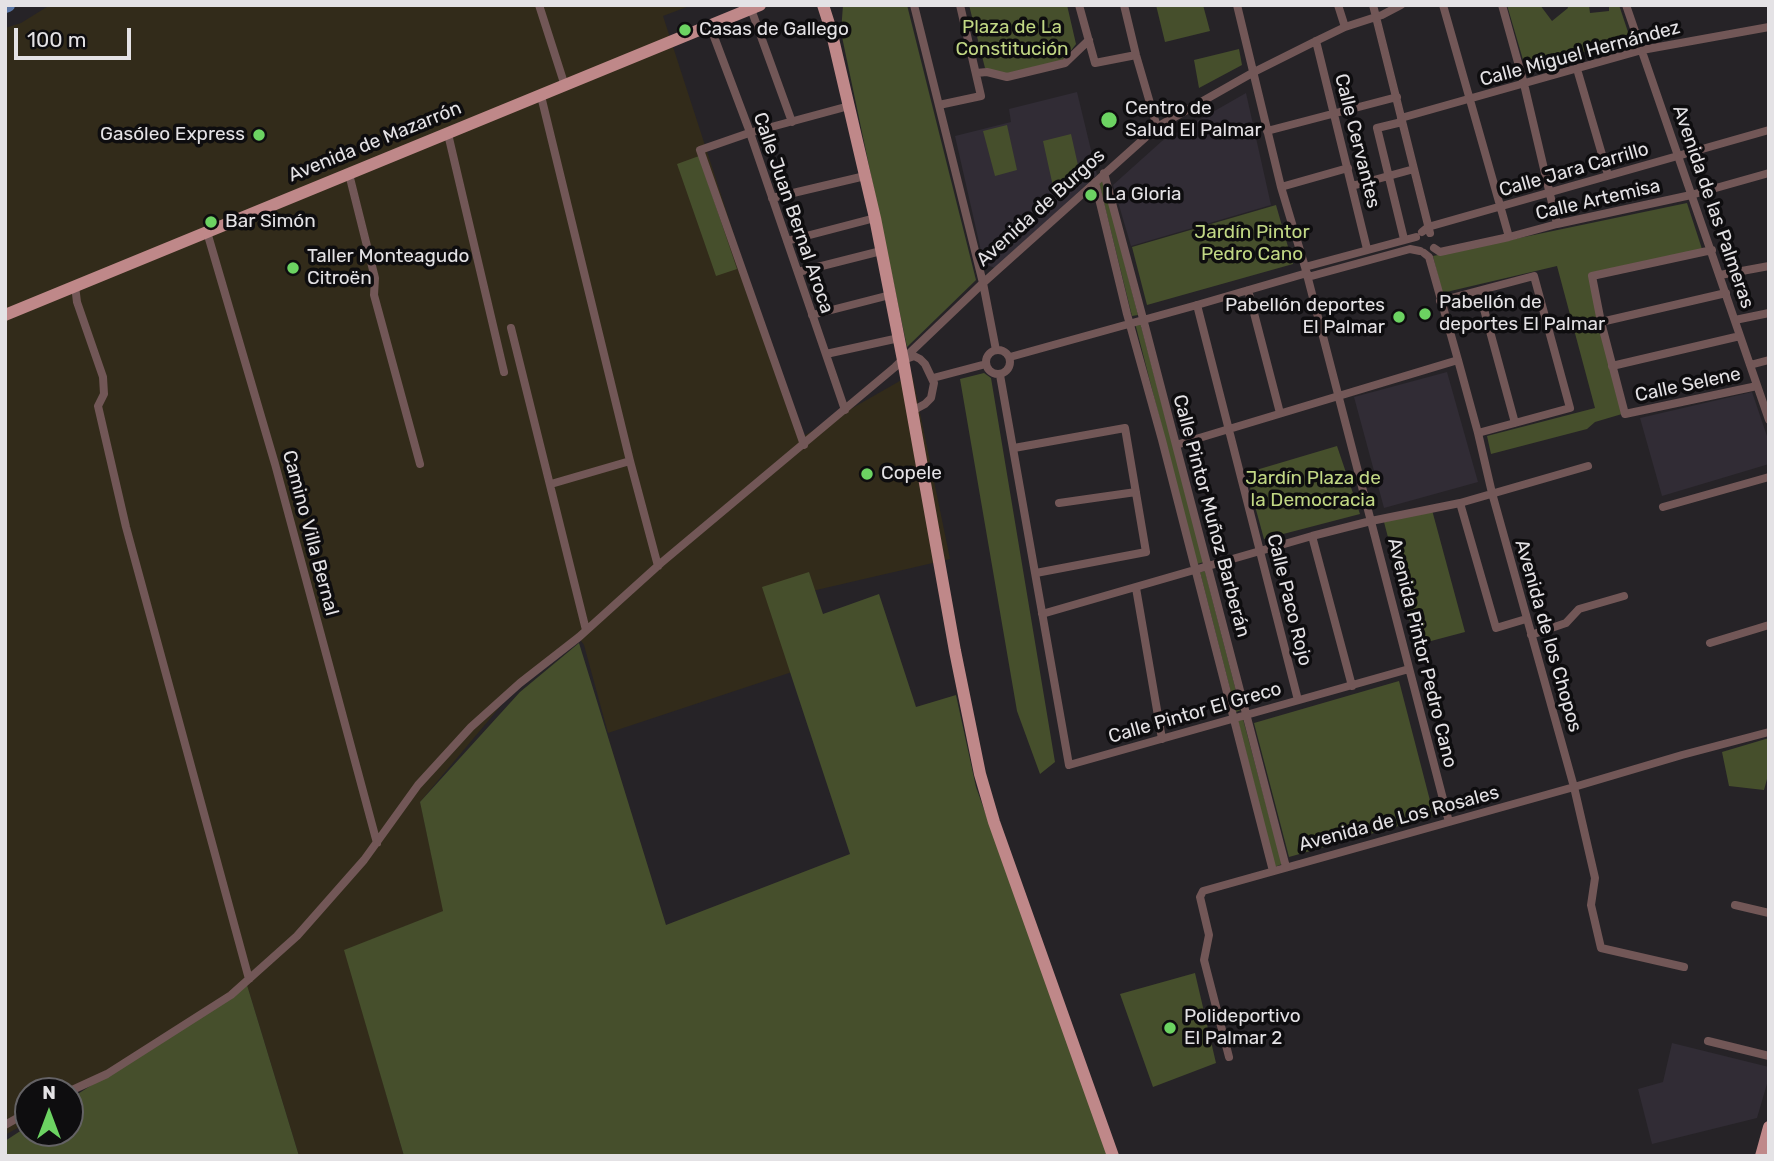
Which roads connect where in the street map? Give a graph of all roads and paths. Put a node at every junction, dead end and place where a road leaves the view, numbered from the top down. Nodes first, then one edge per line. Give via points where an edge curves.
1 (540, 5) edge
2 (823, 5) edge
3 (833, 5) edge
4 (914, 5) edge
5 (960, 5) edge
6 (1079, 5) edge
7 (1125, 5) edge
8 (1237, 5) edge
9 (1373, 5) edge
10 (1401, 5) edge
11 (1443, 5) edge
12 (1502, 5) edge
13 (1626, 5) edge
14 (752, 7) edge
15 (1338, 8) edge
16 (1327, 14) dead end
17 (1376, 16) junction
18 (710, 26) junction
19 (1345, 27) junction
20 (1769, 27) edge
21 (831, 30) junction
22 (1089, 40) junction
23 (1316, 41) junction
24 (1642, 50) junction
25 (1136, 55) junction
26 (1577, 69) junction
27 (1254, 72) junction
28 (976, 73) junction
29 (1524, 84) junction
30 (565, 86) junction
31 (541, 96) junction
32 (1397, 97) junction
33 (1470, 100) junction
34 (939, 105) junction
35 (849, 106) junction
36 (1334, 114) junction
37 (1402, 120) junction
38 (792, 122) junction
39 (1157, 127) junction
40 (1769, 130) edge
41 (1267, 131) junction
42 (749, 133) junction
43 (448, 134) junction
44 (1678, 156) junction
45 (1348, 168) junction
46 (1414, 169) junction
47 (1104, 173) junction
48 (1769, 173) edge
49 (349, 174) junction
50 (1608, 175) junction
51 (865, 176) junction
52 (1389, 176) junction
53 (1095, 182) junction
54 (1352, 186) junction
55 (1281, 187) junction
56 (1551, 192) junction
57 (1691, 195) junction
58 (772, 198) junction
59 (1500, 208) junction
60 (875, 218) junction
61 (1557, 224) junction
62 (207, 232) junction
63 (1424, 232) junction
64 (1509, 237) junction
65 (1404, 239) junction
66 (787, 241) junction
67 (1367, 249) junction
68 (1712, 250) junction
69 (881, 251) junction
70 (1428, 252) junction
71 (1769, 266) edge
72 (798, 272) junction
73 (1307, 272) junction
74 (1720, 275) junction
75 (983, 283) junction
76 (75, 286) junction
77 (1248, 290) junction
78 (1479, 291) junction
79 (1726, 293) junction
80 (890, 295) junction
81 (1440, 301) junction
82 (1197, 305) junction
83 (1769, 313) edge
84 (5, 315) edge
85 (812, 315) junction
86 (1143, 319) junction
87 (1735, 320) junction
88 (1130, 323) junction
89 (1601, 323) junction
90 (511, 328) dead end
91 (1740, 336) junction
92 (899, 338) junction
93 (918, 346) junction
94 (996, 350) junction
95 (826, 354) junction
96 (1010, 357) junction
97 (920, 359) junction
98 (1458, 359) junction
99 (903, 360) junction
100 (1769, 360) edge
101 (986, 364) junction
102 (1750, 365) junction
103 (1612, 366) junction
104 (504, 372) dead end
105 (1000, 375) junction
106 (933, 378) junction
107 (1757, 386) junction
108 (909, 394) junction
109 (1338, 395) junction
110 (925, 404) junction
111 (845, 410) junction
112 (912, 411) junction
113 (1280, 413) junction
114 (1769, 420) edge
115 (1515, 423) junction
116 (1228, 430) junction
117 (1478, 433) junction
118 (1176, 444) junction
119 (804, 445) junction
120 (1014, 448) junction
121 (630, 461) junction
122 (420, 464) dead end
123 (1588, 466) dead end
124 (1769, 477) edge
125 (551, 484) junction
126 (1136, 492) junction
127 (1492, 493) junction
128 (1059, 503) dead end
129 (1460, 503) junction
130 (1663, 507) dead end
131 (1371, 521) junction
132 (1312, 536) junction
133 (1261, 552) junction
134 (658, 566) junction
135 (1208, 566) junction
136 (1195, 570) junction
137 (1036, 573) junction
138 (1136, 588) junction
139 (1624, 596) dead end
140 (1042, 614) junction
141 (1526, 619) junction
142 (1769, 625) edge
143 (586, 631) junction
144 (1531, 635) junction
145 (1710, 643) dead end
146 (1409, 669) junction
147 (1352, 686) junction
148 (1298, 701) junction
149 (1247, 715) junction
150 (1233, 719) junction
151 (1769, 732) edge
152 (1162, 738) junction
153 (1574, 787) junction
154 (1448, 822) junction
155 (377, 843) junction
156 (1286, 867) junction
157 (1273, 871) junction
158 (1735, 905) dead end
159 (1769, 913) edge
160 (1684, 967) dead end
161 (249, 979) junction
162 (1708, 1041) dead end
163 (1768, 1054) edge
164 (1229, 1057) dead end
165 (84, 1085) edge
166 (1769, 1127) edge
167 (1112, 1156) edge
168 (1761, 1156) edge

1 - 30 street
2 - 21 main road
3 - 21 main road
4 - 34 street
5 - 28 street
6 - 22 street
7 - 25 street
8 - 27 street, Avenida Pintor Pedro Cano
9 - 17 street
10 - 17 street, Avenida de Burgos
11 - 33 street
12 - 29 street
13 - 24 street, Avenida de las Palmeras
14 - 18 main road, Avenida de Mazarrón
14 - 38 street
15 - 16 street
15 - 19 street
17 - 19 street, Avenida de Burgos
17 - 32 street
18 - 30 main road, Avenida de Mazarrón
18 - 42 street, Calle Juan Bernal Aroca
19 - 23 street, Avenida de Burgos
20 - 24 street, Calle Miguel Hernández
21 - 35 main road
22 - 25 street via 1095,63
22 - 28 street via 1065,63 1007,77
23 - 27 street, Avenida de Burgos
23 - 36 street, Calle Cervantes
24 - 26 street, Calle Miguel Hernández
24 - 44 street, Avenida de las Palmeras
25 - 39 street
26 - 29 street, Calle Miguel Hernández
26 - 50 street
27 - 39 street, Avenida de Burgos
27 - 41 street, Avenida Pintor Pedro Cano
28 - 34 street via 981,96
29 - 33 street, Calle Miguel Hernández
29 - 56 street
30 - 31 main road, Avenida de Mazarrón
31 - 43 main road, Avenida de Mazarrón
31 - 121 street
32 - 36 street
32 - 37 street
33 - 37 street, Calle Miguel Hernández
33 - 59 street
34 - 75 street
35 - 38 street
35 - 51 main road
36 - 41 street
36 - 45 street, Calle Cervantes
37 - 46 street
37 - 52 street, Calle Miguel Hernández via 1377,128
38 - 42 street
39 - 47 street, Avenida de Burgos
40 - 44 street, Calle Jara Carrillo
41 - 55 street, Avenida Pintor Pedro Cano
42 - 58 street, Calle Juan Bernal Aroca
42 - 119 street via 700,150
43 - 49 main road, Avenida de Mazarrón
43 - 104 street
44 - 50 street, Calle Jara Carrillo
44 - 57 street, Avenida de las Palmeras
45 - 54 street, Calle Cervantes
45 - 55 street
46 - 52 street
46 - 63 street
47 - 53 street, Avenida de Burgos
47 - 86 street, Calle Pintor Muñoz Barberán
48 - 57 street, Calle Artemisa
49 - 62 main road, Avenida de Mazarrón
49 - 122 street via 375,278 374,295
50 - 56 street, Calle Jara Carrillo
51 - 58 street
51 - 60 main road
52 - 54 street
52 - 65 street
53 - 75 street, Avenida de Burgos
53 - 88 street, Calle Pintor Muñoz Barberán
54 - 67 street, Calle Cervantes
55 - 73 street, Avenida Pintor Pedro Cano
56 - 59 street, Calle Jara Carrillo
56 - 61 street
57 - 61 street, Calle Artemisa
57 - 68 street, Avenida de las Palmeras
58 - 66 street, Calle Juan Bernal Aroca
59 - 63 street, Calle Jara Carrillo
59 - 64 street
60 - 66 street
60 - 69 main road
61 - 64 street, Calle Artemisa
62 - 76 main road, Avenida de Mazarrón
62 - 155 street, Camino Villa Bernal
63 - 65 street, Calle Jara Carrillo
63 - 70 street via 1435,240
63 - 70 street via 1415,245
64 - 70 street, Calle Artemisa
65 - 67 street, Calle Jara Carrillo
66 - 72 street, Calle Juan Bernal Aroca
67 - 73 street, Calle Jara Carrillo
68 - 74 street, Avenida de las Palmeras
68 - 89 street via 1592,276
69 - 72 street
69 - 80 main road
70 - 73 street via 1410,249
70 - 81 street, Avenida de los Chopos
71 - 74 street
72 - 85 street, Calle Juan Bernal Aroca
73 - 77 street
73 - 109 street, Avenida Pintor Pedro Cano
74 - 79 street, Avenida de las Palmeras
75 - 93 street, Avenida de Burgos
75 - 94 street
76 - 84 main road, Avenida de Mazarrón
76 - 161 street via 103,377 104,394 98,406 127,527
77 - 82 street
77 - 113 street
78 - 81 street
78 - 115 street
78 - 115 street via 1534,276 1570,408
79 - 87 street, Avenida de las Palmeras
79 - 89 street
80 - 85 street
80 - 92 main road
81 - 98 street, Avenida de los Chopos
82 - 86 street
82 - 116 street, Calle Paco Rojo
83 - 87 street
85 - 95 street, Calle Juan Bernal Aroca
86 - 88 street
86 - 118 street, Calle Pintor Muñoz Barberán
87 - 91 street, Avenida de las Palmeras
88 - 96 street
88 - 136 street, Calle Pintor Muñoz Barberán
89 - 103 street
90 - 125 street
91 - 102 street, Avenida de las Palmeras
91 - 103 street
92 - 95 street
92 - 99 main road
93 - 97 street
93 - 99 street, Avenida de Burgos
94 - 96 street
94 - 101 street via 988,355
95 - 111 street, Calle Juan Bernal Aroca
96 - 105 street via 1009,368
97 - 99 street
97 - 106 street
98 - 109 street
98 - 117 street, Avenida de los Chopos
99 - 108 main road
99 - 111 street, Avenida de Burgos
100 - 102 street
101 - 105 street via 990,372
101 - 106 street
102 - 107 street, Avenida de las Palmeras
103 - 107 street, Calle Selene via 1625,414
105 - 120 street
106 - 110 street via 933,391
107 - 114 street, Avenida de las Palmeras
108 - 110 street
108 - 112 main road
109 - 113 street
109 - 131 street, Avenida Pintor Pedro Cano
110 - 112 street
111 - 119 street, Avenida de Burgos
112 - 167 main road via 980,774
113 - 116 street
115 - 117 street
116 - 118 street
116 - 133 street, Calle Paco Rojo
117 - 127 street, Avenida de los Chopos
118 - 135 street, Calle Pintor Muñoz Barberán
119 - 134 street, Avenida de Burgos
120 - 126 street via 1125,428
120 - 137 street
121 - 125 street
121 - 134 street
123 - 127 street
124 - 130 street
125 - 143 street
126 - 128 street
126 - 137 street via 1146,552
127 - 129 street
127 - 141 street, Avenida de los Chopos
129 - 131 street
129 - 141 street via 1496,628
131 - 132 street
131 - 146 street, Avenida Pintor Pedro Cano
132 - 133 street
132 - 147 street
133 - 135 street
133 - 148 street, Calle Paco Rojo
134 - 143 street, Avenida de Burgos
135 - 136 street
135 - 149 street, Calle Pintor Muñoz Barberán
136 - 138 street
136 - 150 street, Calle Pintor Muñoz Barberán
137 - 140 street
138 - 140 street
138 - 152 street
139 - 144 street via 1579,609 1566,623
140 - 152 street, Calle Pintor El Greco via 1069,765
141 - 144 street, Avenida de los Chopos
142 - 145 street
143 - 155 street, Avenida de Burgos via 471,727 418,785
144 - 153 street, Avenida de los Chopos
146 - 147 street, Calle Pintor El Greco
146 - 154 street, Avenida Pintor Pedro Cano
147 - 148 street, Calle Pintor El Greco
148 - 149 street, Calle Pintor El Greco
149 - 150 street, Calle Pintor El Greco
149 - 156 street, Calle Pintor Muñoz Barberán
150 - 152 street, Calle Pintor El Greco
150 - 157 street, Calle Pintor Muñoz Barberán
151 - 153 street, Avenida de Los Rosales
153 - 154 street, Avenida de Los Rosales
153 - 160 street, Avenida de los Chopos via 1594,878 1591,905 1601,948
154 - 156 street, Avenida de Los Rosales
155 - 161 street, Avenida de Burgos via 297,936
156 - 157 street, Avenida de Los Rosales
157 - 164 street, Avenida de Los Rosales via 1203,891 1200,897 1209,935 1204,960
158 - 159 street
161 - 165 street, Avenida de Burgos
162 - 163 street
166 - 168 main road

